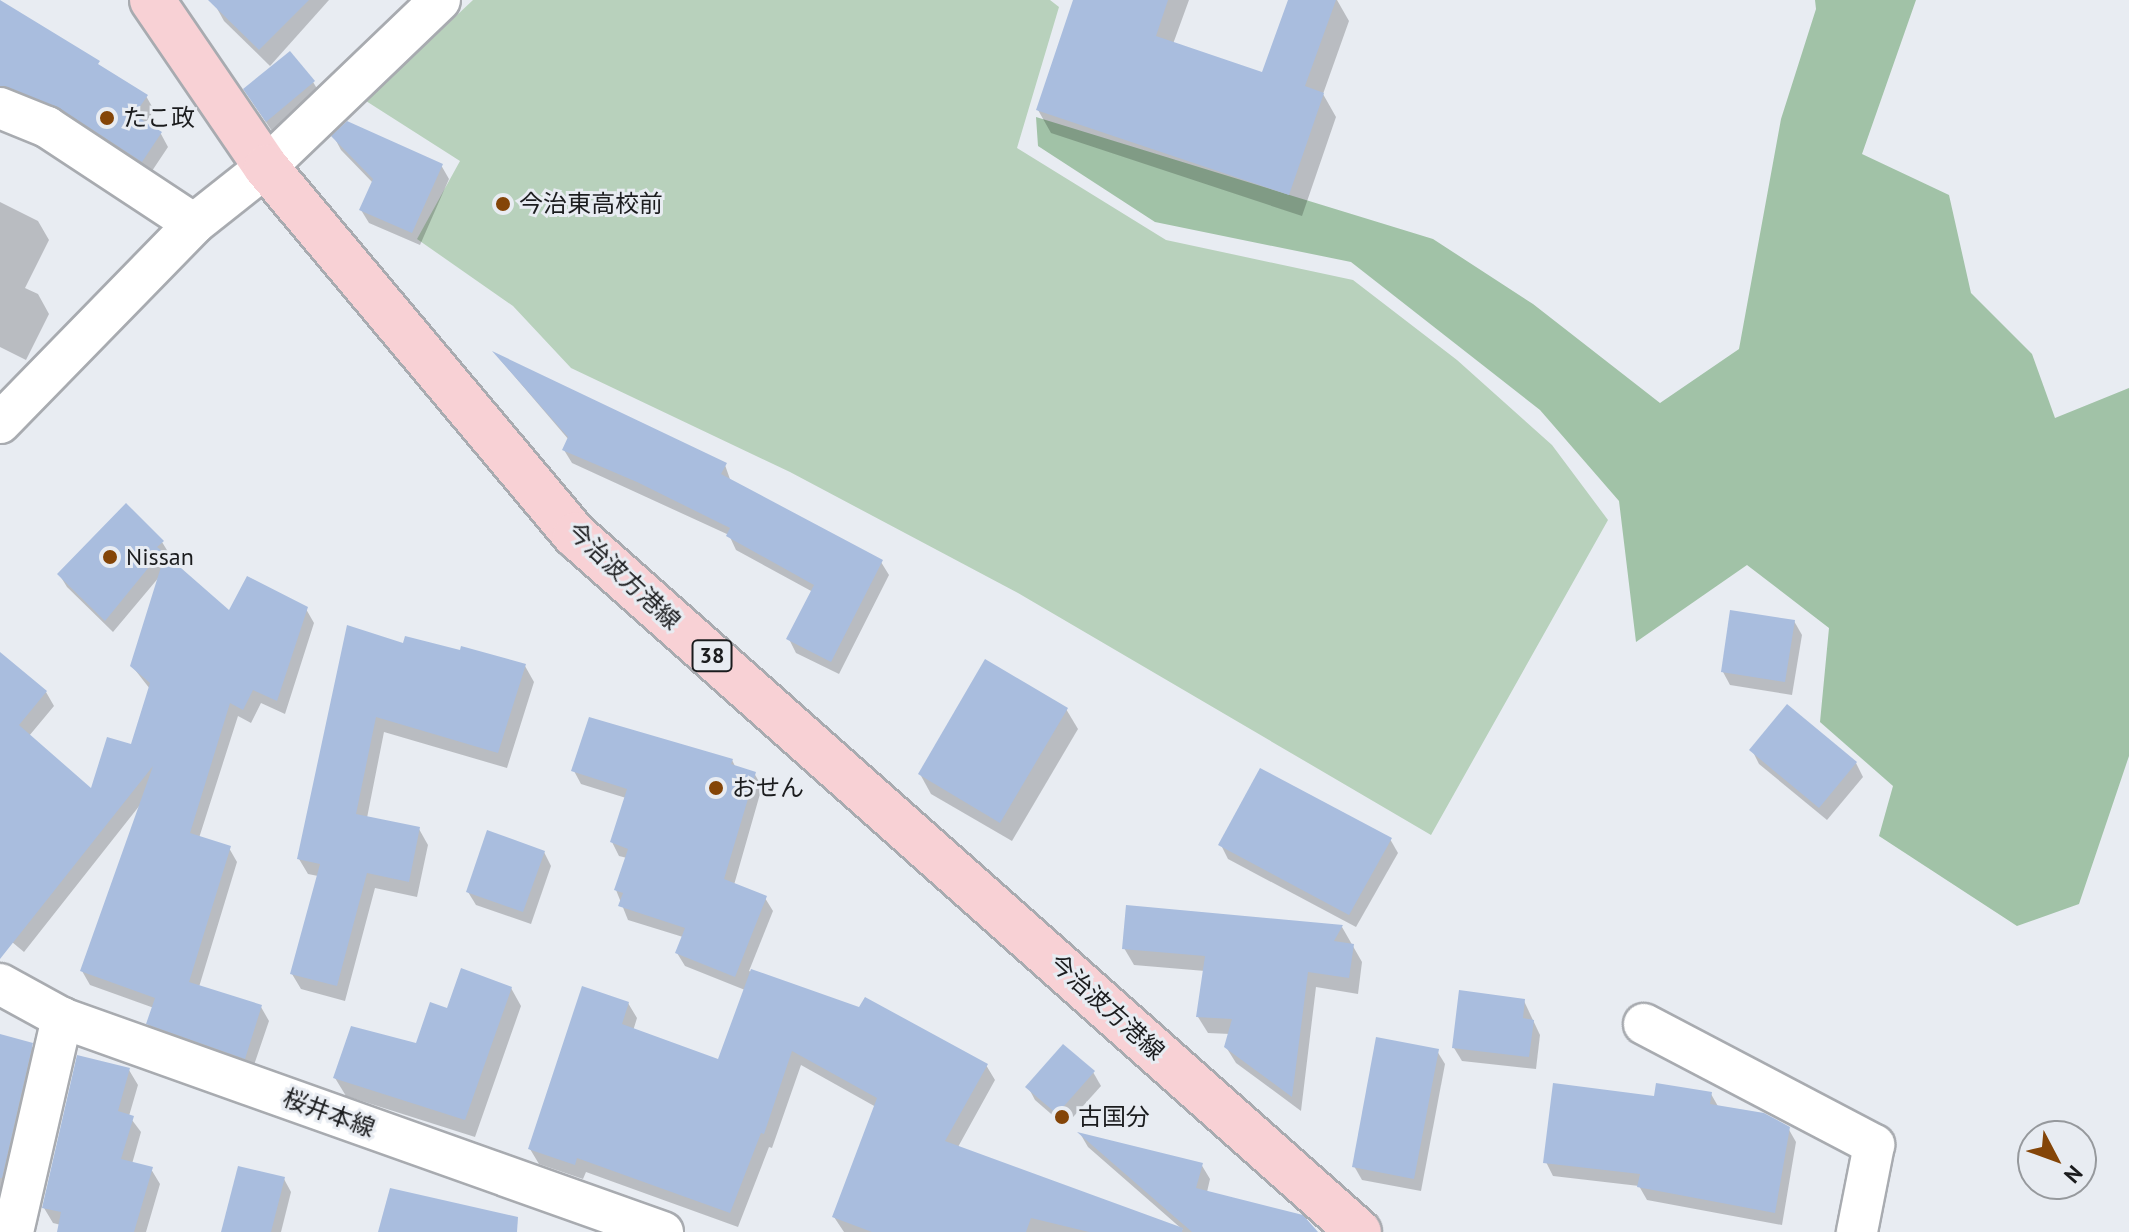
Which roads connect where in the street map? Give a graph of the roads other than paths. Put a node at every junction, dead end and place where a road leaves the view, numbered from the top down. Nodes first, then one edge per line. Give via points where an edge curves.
1 (152, 0) edge
2 (440, 0) edge
3 (0, 108) edge
4 (266, 167) junction
5 (194, 224) junction
6 (0, 423) edge
7 (0, 984) edge
8 (62, 1018) junction
9 (1644, 1024) dead end
10 (13, 1232) edge
11 (663, 1232) edge
12 (1359, 1232) edge
13 (1857, 1232) edge

1 - 4 main road, 今治波方港線 / 38
2 - 4 street
3 - 5 street via 47,127
4 - 5 street
4 - 12 main road, 今治波方港線 / 38 via 575,535
5 - 6 street
7 - 8 street, 桜井本線
8 - 10 street
8 - 11 street, 桜井本線
9 - 13 street via 1874,1145

